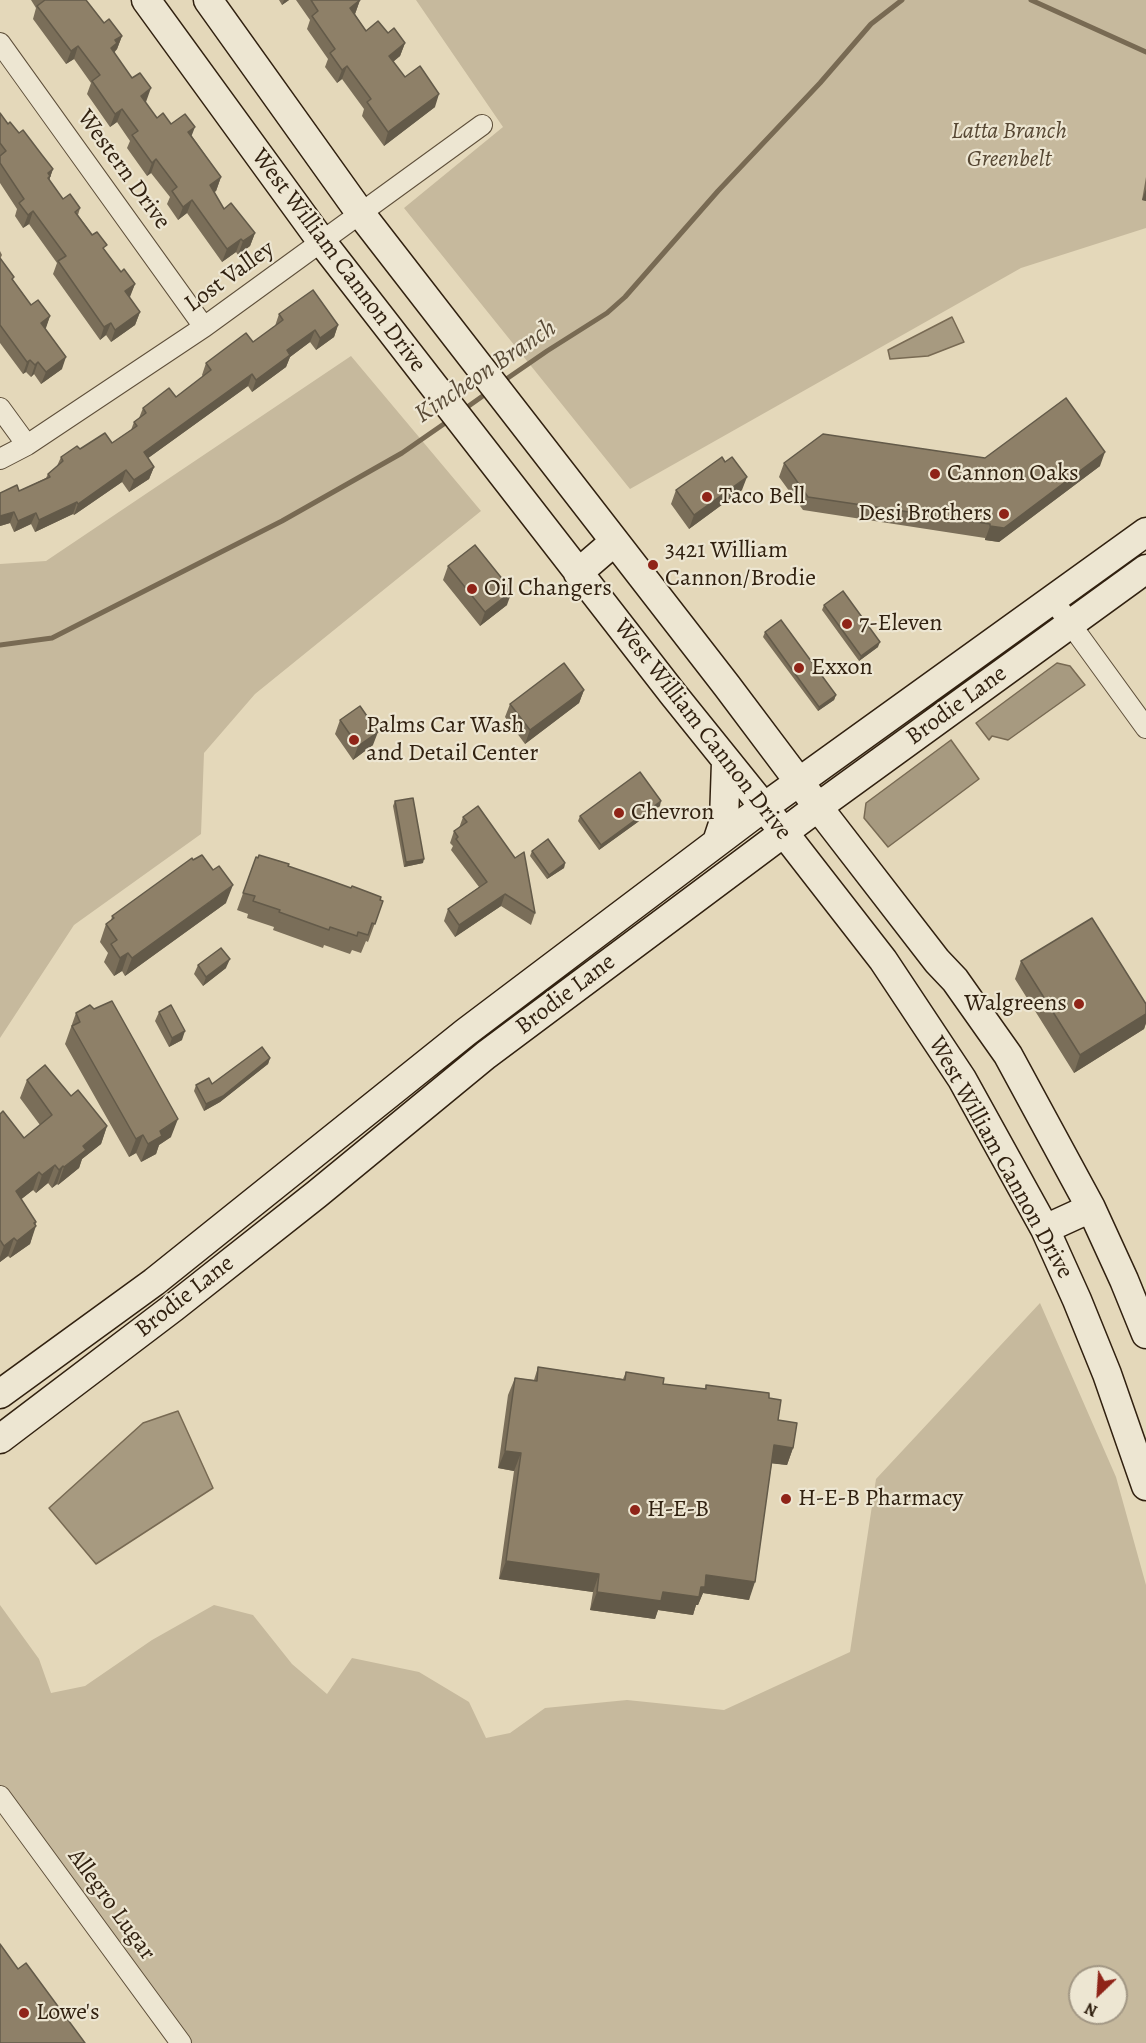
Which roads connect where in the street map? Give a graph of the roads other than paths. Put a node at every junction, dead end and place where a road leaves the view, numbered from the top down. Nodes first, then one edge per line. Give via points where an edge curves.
1 (146, 0) edge
2 (208, 0) edge
3 (0, 43) edge
4 (482, 125) dead end
5 (361, 214) junction
6 (321, 242) junction
7 (204, 327) junction
8 (0, 408) edge
9 (27, 445) junction
10 (0, 459) edge
11 (1146, 531) edge
12 (614, 542) junction
13 (1146, 569) edge
14 (578, 573) junction
15 (1053, 600) junction
16 (1070, 625) junction
17 (1146, 728) edge
18 (726, 762) junction
19 (799, 781) junction
20 (764, 807) junction
21 (818, 807) junction
22 (784, 833) junction
23 (717, 842) junction
24 (1091, 1208) junction
25 (1045, 1229) junction
26 (154, 1282) junction
27 (174, 1307) junction
28 (1146, 1334) edge
29 (0, 1394) edge
30 (0, 1439) edge
31 (1146, 1486) edge
32 (0, 1796) edge
33 (181, 2043) edge

1 - 6 main road, West William Cannon Drive
2 - 5 main road, West William Cannon Drive
3 - 7 street, Western Drive
4 - 5 street, Lost Valley
5 - 6 street, Lost Valley
5 - 12 main road, West William Cannon Drive
6 - 7 street, Lost Valley
6 - 14 main road, West William Cannon Drive
7 - 9 street, Lost Valley
8 - 9 street
9 - 10 street, Lost Valley
11 - 15 main road, Brodie Lane
12 - 14 main road
12 - 19 main road, West William Cannon Drive
13 - 16 main road, Brodie Lane
14 - 18 main road, West William Cannon Drive
15 - 16 street
15 - 19 main road, Brodie Lane
16 - 17 street
16 - 21 main road, Brodie Lane
18 - 20 main road, West William Cannon Drive
18 - 23 main road via 724,821
19 - 20 main road, Brodie Lane
19 - 21 main road, West William Cannon Drive
20 - 22 main road, West William Cannon Drive
20 - 23 main road, Brodie Lane
21 - 22 main road, Brodie Lane
21 - 24 main road, West William Cannon Drive via 955,980 1008,1055
22 - 25 main road, West William Cannon Drive via 883,960 962,1079
22 - 27 main road, Brodie Lane via 486,1055
23 - 26 main road, Brodie Lane via 466,1032
24 - 25 main road
24 - 28 main road, West William Cannon Drive
25 - 31 main road, West William Cannon Drive via 1107,1374
26 - 27 main road
26 - 29 main road, Brodie Lane
27 - 30 main road, Brodie Lane
32 - 33 street, Allegro Lugar

